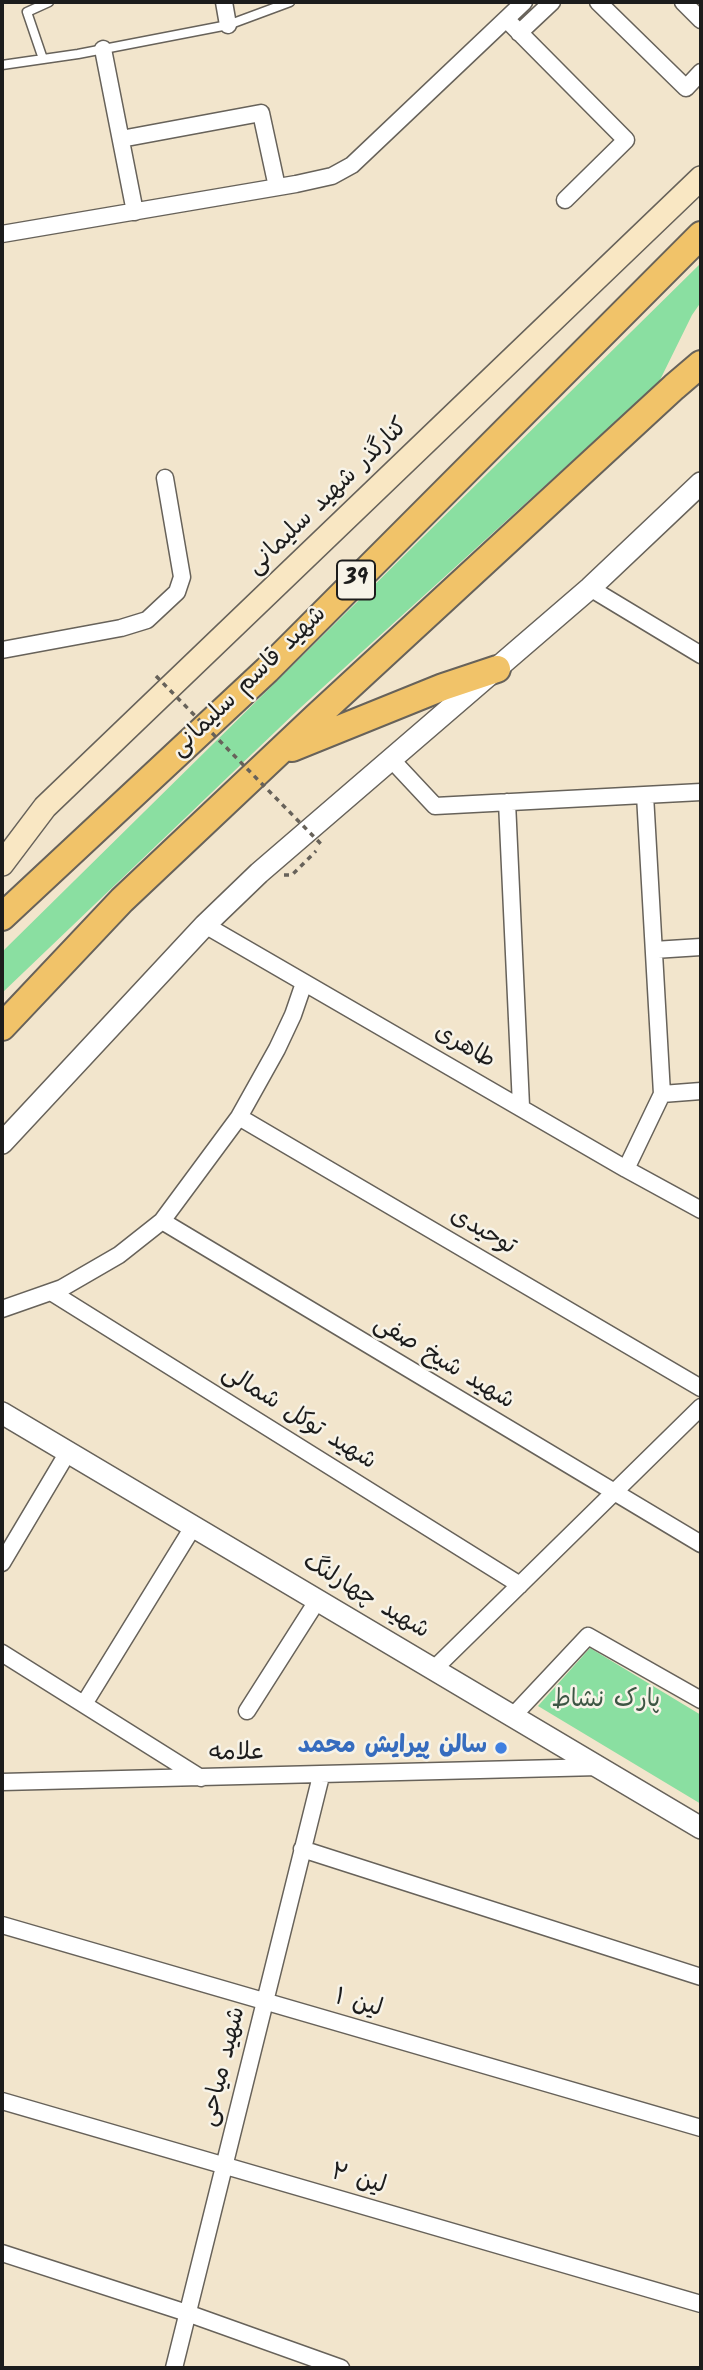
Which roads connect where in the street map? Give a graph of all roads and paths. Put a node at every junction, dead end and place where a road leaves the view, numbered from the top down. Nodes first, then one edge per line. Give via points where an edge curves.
1 (22, 2) edge
2 (49, 2) edge
3 (224, 2) edge
4 (290, 2) edge
5 (524, 2) edge
6 (552, 2) edge
7 (598, 2) edge
8 (683, 2) edge
9 (27, 12) junction
10 (506, 19) junction
11 (701, 20) edge
12 (228, 25) junction
13 (519, 33) junction
14 (103, 49) junction
15 (43, 59) junction
16 (2, 65) edge
17 (701, 72) edge
18 (121, 139) junction
19 (701, 178) edge
20 (277, 187) junction
21 (565, 200) dead end
22 (135, 212) junction
23 (2, 234) edge
24 (701, 236) edge
25 (701, 364) edge
26 (165, 478) dead end
27 (701, 483) edge
28 (590, 588) junction
29 (2, 650) edge
30 (701, 655) edge
31 (497, 668) junction
32 (156, 676) dead end
33 (277, 754) junction
34 (391, 759) junction
35 (701, 792) edge
36 (645, 795) junction
37 (507, 802) junction
38 (2, 864) edge
39 (292, 875) dead end
40 (2, 917) edge
41 (205, 925) junction
42 (701, 947) edge
43 (654, 950) junction
44 (304, 983) junction
45 (7, 1020) edge
46 (701, 1091) edge
47 (662, 1094) junction
48 (521, 1106) junction
49 (239, 1117) junction
50 (2, 1143) edge
51 (626, 1169) junction
52 (701, 1210) edge
53 (162, 1221) junction
54 (51, 1292) junction
55 (2, 1309) edge
56 (701, 1388) edge
57 (701, 1408) edge
58 (2, 1413) edge
59 (68, 1452) junction
60 (615, 1492) junction
61 (193, 1527) junction
62 (701, 1545) edge
63 (2, 1563) edge
64 (520, 1585) junction
65 (317, 1601) junction
66 (2, 1653) edge
67 (433, 1670) junction
68 (701, 1700) edge
69 (84, 1704) junction
70 (247, 1711) dead end
71 (512, 1717) junction
72 (599, 1767) junction
73 (321, 1776) junction
74 (201, 1778) junction
75 (2, 1782) edge
76 (701, 1828) edge
77 (302, 1849) junction
78 (2, 1925) edge
79 (701, 1977) edge
80 (265, 2002) junction
81 (2, 2101) edge
82 (701, 2129) edge
83 (224, 2166) junction
84 (2, 2253) edge
85 (701, 2304) edge
86 (187, 2313) junction
87 (174, 2368) edge
88 (341, 2368) edge

1 - 9 lane
2 - 9 lane
3 - 12 street
4 - 12 lane
5 - 10 street
6 - 13 street
7 - 17 street via 686,88
8 - 11 street
9 - 15 lane
10 - 13 street
10 - 20 street via 352,165 332,176
12 - 14 lane
13 - 21 street via 626,140
14 - 15 lane
14 - 18 street
15 - 16 lane
18 - 20 street via 261,113
18 - 22 street
19 - 38 main road, کنارگذر شهید سلیمانی via 45,807
20 - 22 street
22 - 23 street
24 - 40 highway, شهید قاسم سلیمانی / 39 via 267,670
25 - 33 highway
26 - 29 street via 182,577 177,592 147,620
27 - 28 street
28 - 30 street
28 - 31 street
31 - 33 highway
31 - 34 street
32 - 39 path, bridge via 322,845
33 - 45 highway via 122,900
34 - 37 street via 435,806
34 - 41 street
35 - 36 street
36 - 37 street
36 - 43 street
37 - 48 street
41 - 44 street, طاهری
41 - 50 street
42 - 43 street
43 - 47 street
44 - 48 street, طاهری
44 - 49 street via 277,1049
46 - 47 street
47 - 51 street
48 - 51 street, طاهری
49 - 53 street
49 - 56 street, توحیدی
51 - 52 street, طاهری
53 - 54 street via 120,1255
53 - 60 street, شهید شیخ صفی
54 - 55 street
54 - 64 street, شهید توکل شمالی
57 - 60 street
58 - 59 street, شهید چهارلنگ
59 - 61 street, شهید چهارلنگ
59 - 63 street
60 - 62 street, شهید شیخ صفی
60 - 64 street
61 - 65 street, شهید چهارلنگ
61 - 69 street
64 - 67 street
65 - 67 street, شهید چهارلنگ
65 - 70 street
66 - 69 street
67 - 71 street, شهید چهارلنگ
68 - 71 street via 588,1636
69 - 74 street
71 - 72 street, شهید چهارلنگ
72 - 73 street, علامه
72 - 76 street, شهید چهارلنگ
73 - 74 street, علامه
73 - 77 street, شهید میاحی
74 - 75 street, علامه
77 - 79 street
77 - 80 street, شهید میاحی
78 - 80 street, لین ۱
80 - 82 street, لین ۱
80 - 83 street, شهید میاحی
81 - 83 street, لین ۲
83 - 85 street, لین ۲
83 - 86 street, شهید میاحی
84 - 86 street
86 - 87 street, شهید میاحی
86 - 88 street

